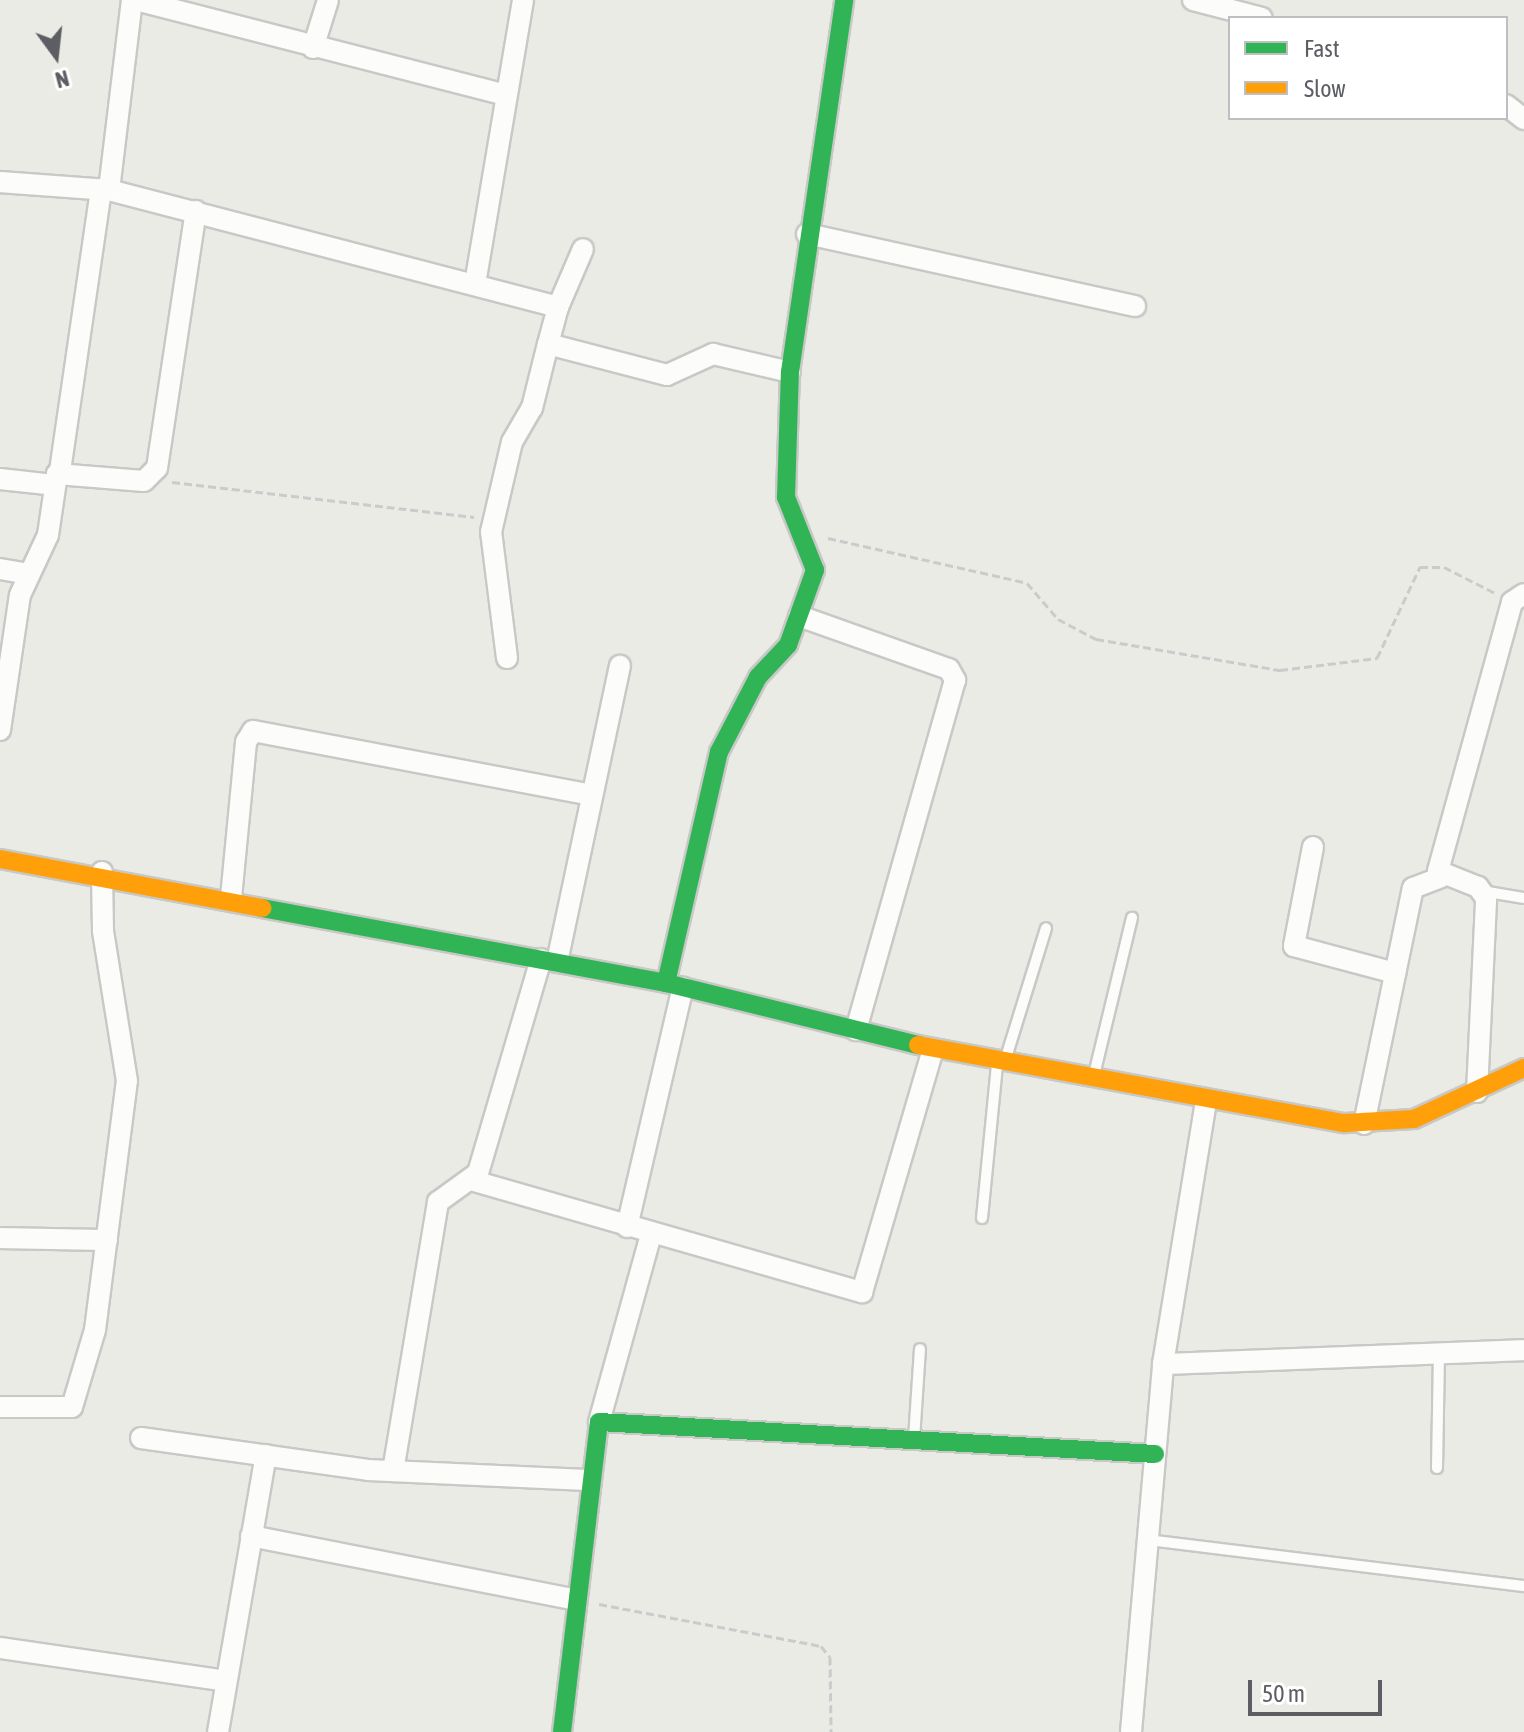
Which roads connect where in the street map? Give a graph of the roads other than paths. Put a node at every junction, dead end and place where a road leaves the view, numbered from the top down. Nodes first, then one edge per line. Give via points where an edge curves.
1 (134, 0) edge
2 (328, 0) edge
3 (523, 0) edge
4 (844, 0) edge
5 (1193, 0) edge
6 (1254, 16) edge
7 (313, 48) junction
8 (506, 95) junction
9 (1508, 107) edge
10 (1524, 119) edge
11 (0, 182) edge
12 (105, 190) junction
13 (196, 211) junction
14 (807, 234) junction
15 (583, 249) dead end
16 (475, 284) junction
17 (1135, 306) dead end
18 (558, 307) junction
19 (548, 344) junction
20 (790, 372) junction
21 (57, 478) junction
22 (0, 479) edge
23 (0, 569) edge
24 (27, 574) junction
25 (1518, 598) edge
26 (799, 616) junction
27 (507, 658) dead end
28 (620, 666) dead end
29 (0, 730) edge
30 (592, 795) junction
31 (1313, 847) dead end
32 (0, 859) edge
33 (102, 872) junction
34 (1441, 877) junction
35 (1482, 891) junction
36 (231, 898) junction
37 (1524, 898) edge
38 (1132, 918) dead end
39 (1046, 928) dead end
40 (549, 960) junction
41 (1395, 973) junction
42 (675, 985) junction
43 (856, 1030) junction
44 (933, 1049) junction
45 (1000, 1065) junction
46 (1524, 1068) edge
47 (1093, 1081) junction
48 (1477, 1092) junction
49 (1206, 1100) junction
50 (1364, 1124) junction
51 (474, 1181) junction
52 (982, 1218) dead end
53 (627, 1227) junction
54 (651, 1235) junction
55 (0, 1238) edge
56 (107, 1240) junction
57 (920, 1349) dead end
58 (1524, 1350) edge
59 (1439, 1352) junction
60 (1163, 1364) junction
61 (0, 1407) edge
62 (599, 1422) junction
63 (141, 1438) dead end
64 (914, 1443) junction
65 (1155, 1454) junction
66 (266, 1455) junction
67 (1437, 1468) dead end
68 (393, 1471) junction
69 (587, 1480) junction
70 (251, 1536) junction
71 (1148, 1540) junction
72 (1524, 1586) edge
73 (573, 1599) junction
74 (0, 1648) edge
75 (225, 1681) junction
76 (218, 1732) edge
77 (562, 1732) edge
78 (1131, 1732) edge

1 - 7 street
1 - 12 street
2 - 7 street
3 - 8 street
4 - 14 street
5 - 6 street
7 - 8 street
8 - 16 street
9 - 10 street
11 - 12 street
12 - 13 street
12 - 21 street
13 - 16 street
13 - 21 street via 157,468 149,479
14 - 17 street
14 - 20 street
15 - 18 street
16 - 18 street
18 - 19 street
19 - 20 street via 667,375 713,354
19 - 27 street via 494,520
20 - 26 street via 786,497 811,548 815,570
21 - 22 street
21 - 24 street via 48,535
23 - 24 street
24 - 29 street
25 - 34 street
26 - 42 street via 719,752
26 - 43 street via 949,669 955,680
28 - 30 street
30 - 36 street via 253,731 246,742
30 - 40 street
31 - 41 street via 1294,946
32 - 33 street
33 - 36 street
33 - 56 street via 103,931 127,1081
34 - 35 street
34 - 41 street via 1413,888
35 - 37 lane
35 - 48 street
36 - 40 street
38 - 47 lane
39 - 45 lane
40 - 42 street
40 - 51 street
41 - 50 street
42 - 43 street
42 - 53 street
43 - 44 street
44 - 45 street
44 - 54 street via 862,1292
45 - 47 street
45 - 52 lane
46 - 48 street
47 - 49 street
48 - 50 street via 1414,1119
49 - 50 street
49 - 60 street
51 - 53 street
51 - 68 street via 438,1202
53 - 54 street
54 - 62 street
55 - 56 street
56 - 61 street via 77,1401 57,1412
57 - 64 lane
58 - 59 street
59 - 60 street
59 - 67 lane
60 - 65 street
62 - 64 street
62 - 69 street
63 - 66 street
64 - 65 street
65 - 71 street
66 - 68 street
66 - 70 street
68 - 69 street
69 - 73 street
70 - 73 street
70 - 75 street
71 - 72 lane
71 - 78 street
73 - 77 street
74 - 75 street
75 - 76 street

